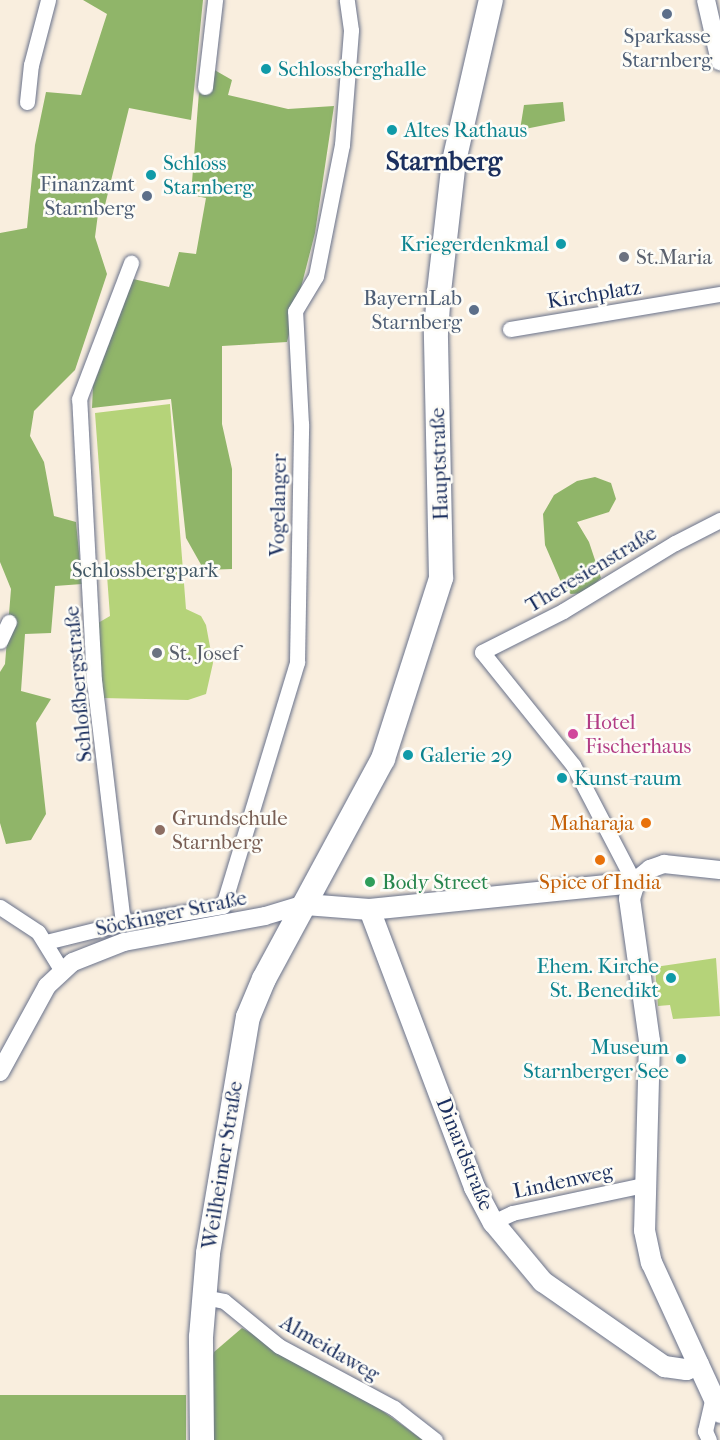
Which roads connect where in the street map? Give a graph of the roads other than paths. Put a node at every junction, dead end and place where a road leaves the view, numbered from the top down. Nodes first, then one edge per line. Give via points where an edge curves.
1 (48, 0) edge
2 (215, 0) edge
3 (347, 0) edge
4 (491, 0) edge
5 (706, 0) edge
6 (720, 61) edge
7 (205, 87) dead end
8 (27, 102) dead end
9 (131, 263) dead end
10 (720, 294) edge
11 (510, 329) dead end
12 (720, 520) edge
13 (9, 622) dead end
14 (0, 641) edge
15 (720, 870) edge
16 (634, 882) junction
17 (305, 904) junction
18 (0, 907) edge
19 (369, 909) junction
20 (123, 924) junction
21 (46, 942) junction
22 (62, 971) junction
23 (0, 1072) edge
24 (644, 1185) junction
25 (493, 1222) junction
26 (204, 1297) junction
27 (698, 1364) junction
28 (716, 1404) edge
29 (202, 1440) edge
30 (435, 1440) edge
31 (709, 1440) edge

1 - 8 street via 31,65
2 - 7 street
3 - 20 street, Vogelanger via 351,30 338,167 316,276 295,311 301,424 297,662 223,906
4 - 17 main road, Hauptstraße via 454,161 439,292 441,578 383,759
5 - 6 street
9 - 20 street, Schloßbergstraße via 79,399 94,681
10 - 11 street, Kirchplatz
12 - 16 street, Theresienstraße via 563,611 482,652 573,765
13 - 14 street
15 - 16 street via 664,864
16 - 19 main road
16 - 24 main road via 629,898 649,1041
17 - 19 main road
17 - 22 street, Söckinger Straße via 98,949
17 - 26 main road, Weilheimer Straße via 248,1017 219,1179
18 - 21 street via 38,932
19 - 25 main road, Dinardstraße via 474,1187
20 - 21 street
21 - 22 street
22 - 23 street, Söckinger Straße via 38,999 21,1039
24 - 25 street, Lindenweg via 512,1213
24 - 27 main road via 644,1230 651,1262
25 - 27 main road, Dinardstraße via 542,1281 664,1366 686,1369
26 - 29 main road, Weilheimer Straße
26 - 30 street, Almeidaweg via 224,1301 279,1346 394,1408
27 - 28 main road
28 - 31 street via 705,1431

